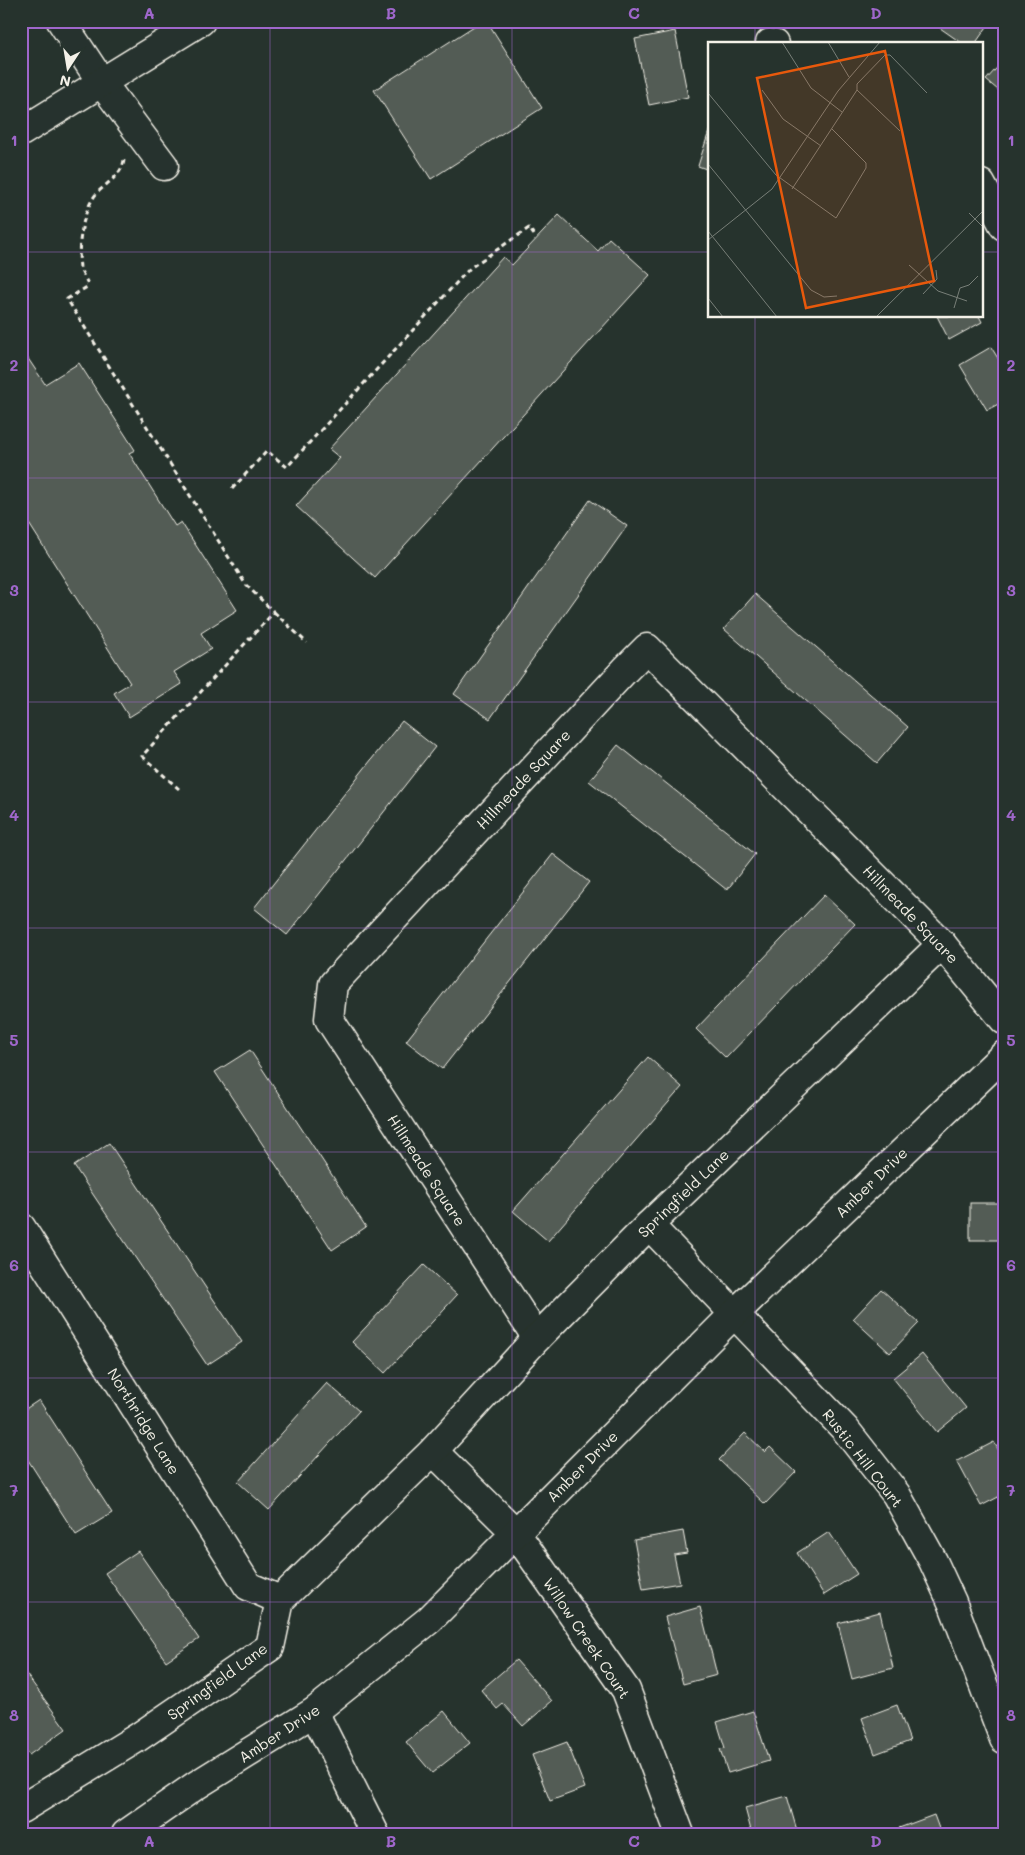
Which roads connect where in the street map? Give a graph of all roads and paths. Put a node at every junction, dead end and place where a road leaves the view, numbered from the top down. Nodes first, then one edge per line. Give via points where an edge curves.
1 (61, 21) edge
2 (201, 21) edge
3 (102, 83) junction
4 (21, 132) edge
5 (125, 153) dead end
6 (164, 166) dead end
7 (982, 186) edge
8 (1004, 226) edge
9 (534, 234) dead end
10 (232, 489) dead end
11 (274, 612) junction
12 (306, 643) dead end
13 (179, 789) dead end
14 (21, 870) edge
15 (21, 877) edge
16 (942, 944) junction
17 (1004, 1020) edge
18 (1004, 1055) edge
19 (649, 1225) junction
20 (21, 1227) edge
21 (734, 1314) junction
22 (537, 1338) junction
23 (433, 1451) junction
24 (515, 1532) junction
25 (280, 1600) junction
26 (314, 1712) junction
27 (1004, 1739) edge
28 (21, 1809) edge
29 (126, 1834) edge
30 (375, 1834) edge
31 (680, 1834) edge

1 - 3 street
2 - 3 street
3 - 4 street
3 - 6 street
5 - 11 path via 119,173 96,194 85,218 79,254 87,287 67,299 246,585
7 - 8 street
9 - 10 path via 529,228 470,268 287,467 267,451
11 - 12 path
11 - 13 path via 142,756
14 - 15 path via 24,874
16 - 17 street, Hillmeade Square
16 - 19 street, Springfield Lane
16 - 22 street, Hillmeade Square via 648,648 625,670 333,984 329,1019
18 - 21 street, Amber Drive
19 - 21 street, Rustic Hill Court
19 - 22 street, Springfield Lane
20 - 25 street, Northridge Lane via 248,1586
21 - 24 street, Amber Drive
21 - 27 street, Rustic Hill Court via 845,1429 896,1494 952,1602
22 - 23 street, Springfield Lane
23 - 24 street
23 - 25 street, Springfield Lane
24 - 26 street, Amber Drive via 429,1620
24 - 31 street, Willow Creek Court via 626,1690
25 - 28 street, Springfield Lane via 270,1647 137,1738
26 - 29 street, Amber Drive
26 - 30 street

